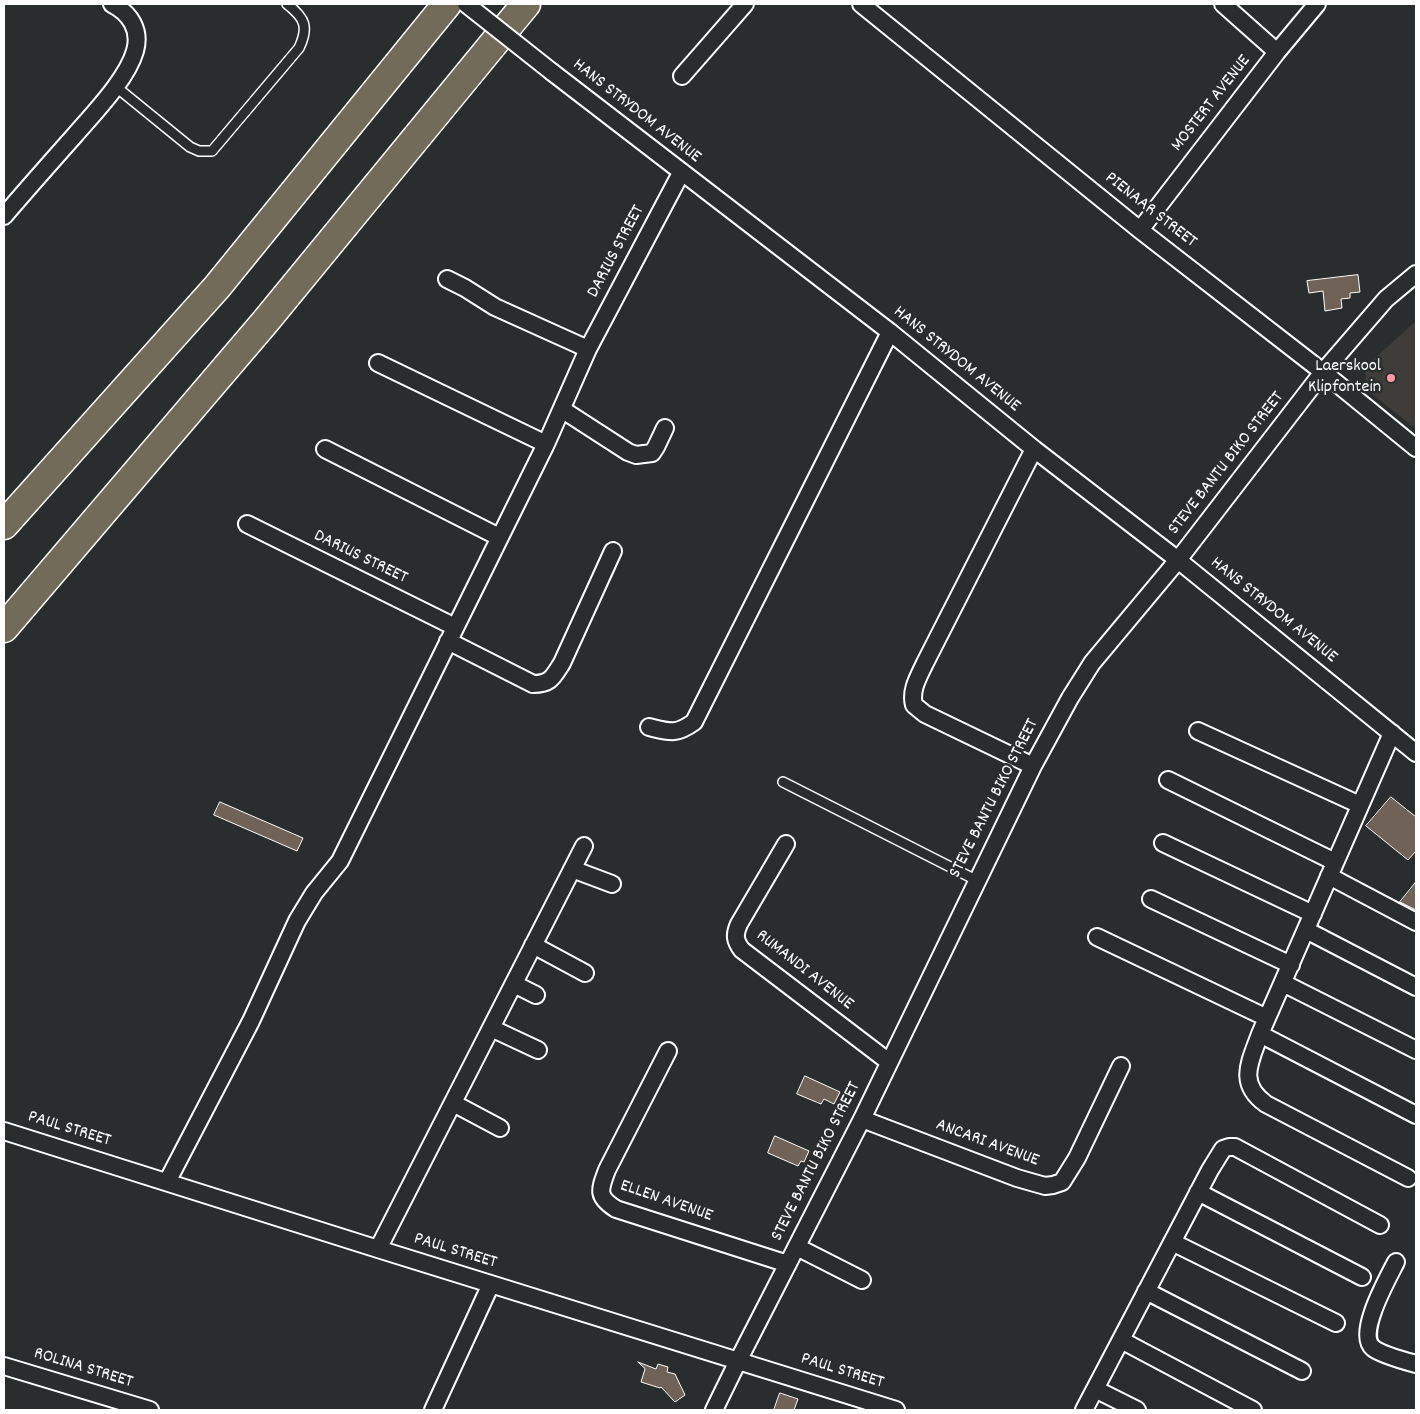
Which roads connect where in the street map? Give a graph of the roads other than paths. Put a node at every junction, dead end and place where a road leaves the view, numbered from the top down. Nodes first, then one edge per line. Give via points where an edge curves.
1 (112, 4) edge
2 (287, 4) edge
3 (447, 4) edge
4 (466, 4) edge
5 (526, 4) edge
6 (745, 4) edge
7 (861, 4) edge
8 (1223, 4) edge
9 (1317, 4) edge
10 (1276, 52) junction
11 (682, 76) dead end
12 (115, 86) junction
13 (681, 172) junction
14 (4, 216) edge
15 (1140, 230) junction
16 (1416, 274) edge
17 (447, 279) dead end
18 (890, 332) junction
19 (588, 349) junction
20 (378, 363) dead end
21 (1323, 372) junction
22 (562, 410) junction
23 (665, 428) dead end
24 (546, 444) junction
25 (1416, 448) edge
26 (325, 449) dead end
27 (1034, 449) junction
28 (247, 524) dead end
29 (4, 525) edge
30 (499, 537) junction
31 (613, 551) dead end
32 (1178, 560) junction
33 (4, 628) edge
34 (452, 634) junction
35 (649, 727) dead end
36 (1198, 731) dead end
37 (1392, 733) junction
38 (1416, 753) edge
39 (1033, 766) junction
40 (1168, 780) dead end
41 (783, 782) dead end
42 (1360, 805) junction
43 (1163, 843) dead end
44 (786, 844) dead end
45 (584, 846) dead end
46 (572, 869) junction
47 (1332, 869) junction
48 (976, 880) junction
49 (612, 884) dead end
50 (1151, 899) dead end
51 (1313, 914) junction
52 (1416, 922) edge
53 (1306, 930) junction
54 (1097, 937) dead end
55 (533, 945) junction
56 (1290, 965) junction
57 (585, 973) dead end
58 (1282, 983) junction
59 (514, 984) junction
60 (1416, 987) edge
61 (536, 995) dead end
62 (1267, 1018) junction
63 (491, 1028) junction
64 (1260, 1034) junction
65 (538, 1050) dead end
66 (1416, 1050) edge
67 (668, 1051) dead end
68 (889, 1062) junction
69 (1121, 1066) dead end
70 (453, 1103) junction
71 (1416, 1115) edge
72 (862, 1119) junction
73 (500, 1128) dead end
74 (4, 1131) edge
75 (1408, 1178) dead end
76 (167, 1182) junction
77 (1198, 1192) junction
78 (1380, 1225) dead end
79 (1172, 1242) junction
80 (797, 1247) junction
81 (378, 1249) junction
82 (1396, 1262) dead end
83 (788, 1264) junction
84 (1362, 1277) dead end
85 (862, 1280) dead end
86 (490, 1284) junction
87 (1146, 1291) junction
88 (1336, 1323) dead end
89 (1121, 1340) junction
90 (738, 1361) junction
91 (1416, 1364) edge
92 (4, 1366) edge
93 (1302, 1371) dead end
94 (1096, 1389) junction
95 (150, 1410) edge
96 (434, 1410) edge
97 (714, 1410) edge
98 (896, 1410) edge
99 (1084, 1410) edge
100 (1136, 1410) edge
101 (1253, 1410) edge

1 - 12 street via 131,19 136,49 130,65
2 - 12 lane via 303,19 306,29 299,48 212,151 190,147
3 - 29 highway via 217,286
4 - 13 street, HANS STRYDOM AVENUE, bridge
5 - 33 highway via 265,322
6 - 11 street
7 - 15 street, PIENAAR STREET
8 - 10 street
9 - 10 street, MOSTERT AVENUE
10 - 15 street, MOSTERT AVENUE
12 - 14 street
13 - 18 street, HANS STRYDOM AVENUE
13 - 19 street, DARIUS STREET
15 - 21 street, PIENAAR STREET
16 - 21 street, STEVE BANTU BIKO STREET via 1386,299
17 - 19 street via 494,307
18 - 27 street, HANS STRYDOM AVENUE
18 - 35 street via 694,722 672,733
19 - 22 street, DARIUS STREET
20 - 24 street
21 - 25 street, PIENAAR STREET
21 - 32 street, STEVE BANTU BIKO STREET
22 - 23 street via 636,455 652,453
22 - 24 street, DARIUS STREET
24 - 30 street, DARIUS STREET
26 - 30 street
27 - 32 street, HANS STRYDOM AVENUE
27 - 39 street via 925,663 913,696 914,705 925,714
28 - 34 street, DARIUS STREET
30 - 34 street, DARIUS STREET
31 - 34 street via 562,663 548,682 533,684
32 - 37 street, HANS STRYDOM AVENUE
32 - 39 street, STEVE BANTU BIKO STREET via 1092,663
34 - 76 street via 340,860 314,893 298,921 252,1021
36 - 42 street
37 - 38 street, HANS STRYDOM AVENUE
37 - 42 street
39 - 48 street, STEVE BANTU BIKO STREET
40 - 47 street
41 - 48 lane
42 - 47 street
43 - 51 street
44 - 68 street, RUMANDI AVENUE via 739,924 737,944
45 - 46 street
46 - 49 street
46 - 55 street
47 - 51 street
47 - 52 street
48 - 68 street, STEVE BANTU BIKO STREET
50 - 56 street
51 - 53 street
53 - 56 street
53 - 60 street
54 - 62 street
55 - 57 street
55 - 59 street
56 - 58 street
58 - 62 street
58 - 66 street
59 - 61 street
59 - 63 street
62 - 64 street
63 - 65 street
63 - 70 street
64 - 71 street
64 - 75 street via 1248,1073 1248,1083 1258,1098
67 - 83 street, ELLEN AVENUE via 607,1170 602,1182 604,1202 616,1209
68 - 72 street, STEVE BANTU BIKO STREET
69 - 72 street, ANCARI AVENUE via 1077,1158 1062,1182 1054,1185 1046,1186 1018,1178
70 - 73 street
70 - 81 street
72 - 80 street, STEVE BANTU BIKO STREET
74 - 76 street, PAUL STREET
76 - 81 street, PAUL STREET
77 - 78 street via 1223,1149 1235,1148
77 - 79 street
77 - 84 street
79 - 87 street
79 - 88 street
80 - 83 street, STEVE BANTU BIKO STREET
80 - 85 street
81 - 86 street, PAUL STREET
82 - 91 street via 1370,1318 1368,1341 1373,1348
83 - 90 street, STEVE BANTU BIKO STREET
86 - 90 street, PAUL STREET
86 - 96 street
87 - 89 street
87 - 93 street
89 - 94 street
89 - 101 street
90 - 97 street, STEVE BANTU BIKO STREET
90 - 98 street, PAUL STREET
92 - 95 street, ROLINA STREET
94 - 99 street
94 - 100 street

